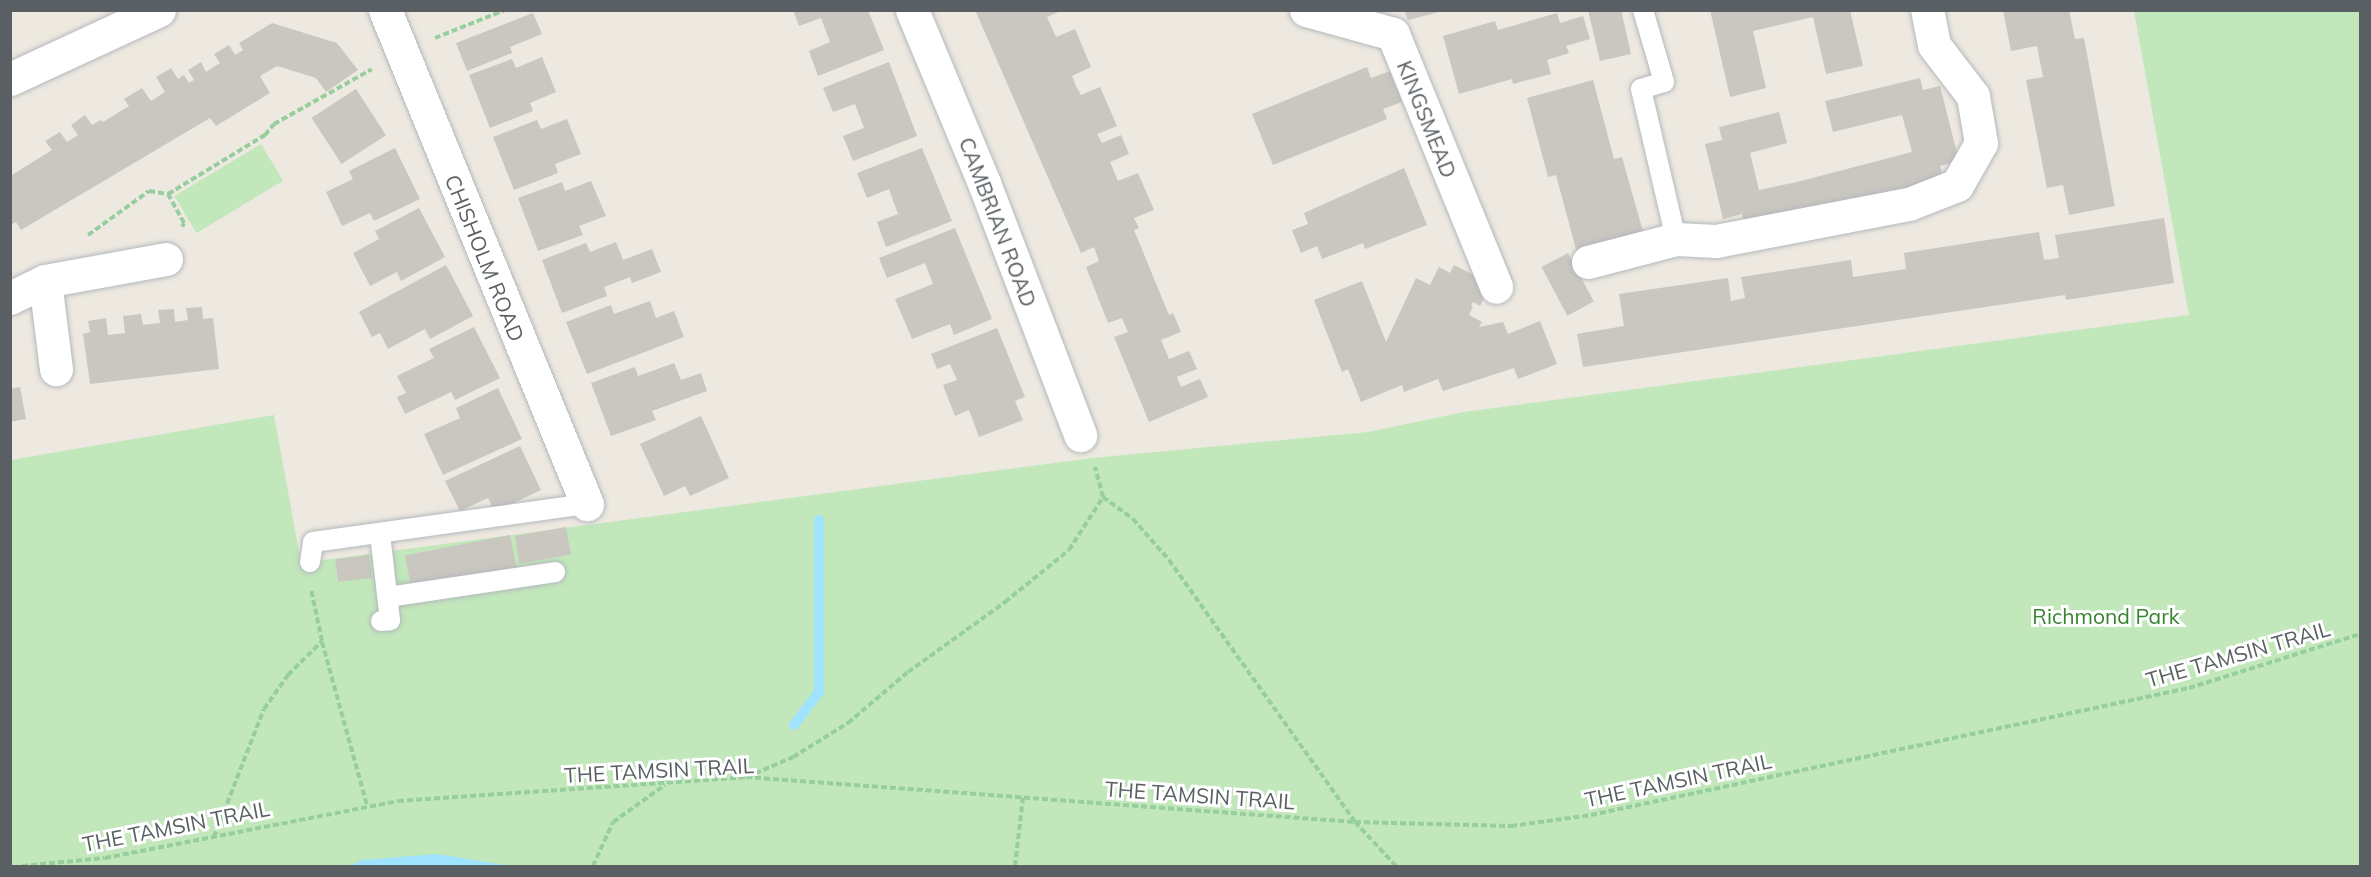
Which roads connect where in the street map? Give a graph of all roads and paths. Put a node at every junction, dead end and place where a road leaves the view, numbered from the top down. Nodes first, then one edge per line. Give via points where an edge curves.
1 (159, 10) edge
2 (385, 10) edge
3 (505, 10) edge
4 (912, 10) edge
5 (1306, 10) edge
6 (1643, 10) edge
7 (1927, 10) edge
8 (400, 51) junction
9 (10, 79) edge
10 (1676, 239) junction
11 (166, 259) dead end
12 (1588, 262) dead end
13 (58, 278) junction
14 (1496, 287) dead end
15 (10, 298) edge
16 (56, 369) dead end
17 (1080, 435) joint
18 (1103, 497) junction
19 (587, 504) joint
20 (380, 534) junction
21 (310, 561) joint
22 (555, 572) dead end
23 (388, 597) junction
24 (381, 621) dead end
25 (2361, 634) edge
26 (322, 641) junction
27 (746, 777) junction
28 (666, 785) junction
29 (1023, 797) junction
30 (367, 805) junction
31 (1355, 822) junction
32 (214, 837) junction
33 (22, 867) edge
34 (593, 867) edge
35 (1015, 867) edge
36 (1396, 867) edge

1 - 9 street
2 - 8 street, CHISHOLM ROAD
3 - 8 path
4 - 17 street, CAMBRIAN ROAD via 984,183
5 - 14 street, KINGSMEAD via 1393,34
6 - 10 lane via 1664,82 1641,89
7 - 10 street via 1934,45 1973,96 1976,108 1982,143 1958,185 1909,204 1716,242
8 - 13 path via 274,124 265,135 168,194 149,191 66,250
8 - 19 street, CHISHOLM ROAD
10 - 12 street
11 - 13 street
13 - 15 street
13 - 16 street
17 - 18 path via 1092,458
18 - 27 path via 1069,550 1005,602 908,672 848,723 793,757
18 - 31 path via 1133,519 1169,560
19 - 20 lane
20 - 21 lane via 313,542
20 - 23 lane
21 - 26 path via 312,601
22 - 23 lane
23 - 24 lane via 390,620
25 - 31 path, THE TAMSIN TRAIL via 2189,688 1591,814 1511,826
26 - 30 path
26 - 32 path via 288,675 264,709
27 - 28 path, THE TAMSIN TRAIL
27 - 29 path, THE TAMSIN TRAIL
28 - 30 path, THE TAMSIN TRAIL
28 - 34 path via 613,822
29 - 31 path, THE TAMSIN TRAIL
29 - 35 path
30 - 32 path, THE TAMSIN TRAIL
31 - 36 path
32 - 33 path, THE TAMSIN TRAIL via 105,858

